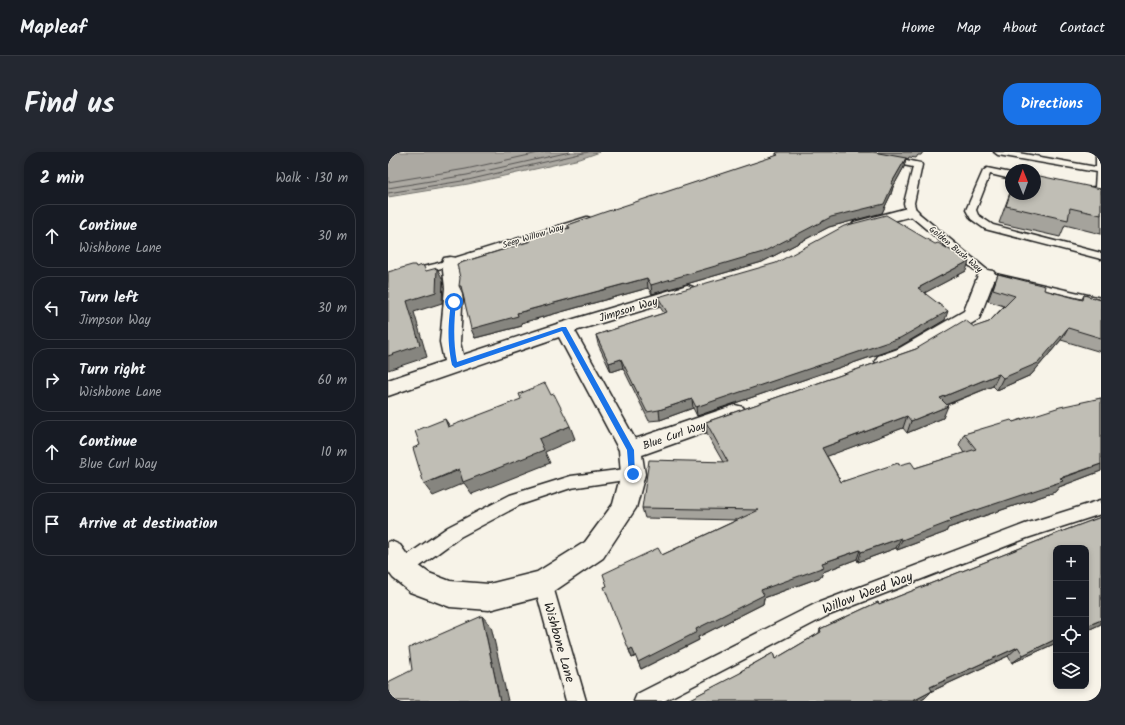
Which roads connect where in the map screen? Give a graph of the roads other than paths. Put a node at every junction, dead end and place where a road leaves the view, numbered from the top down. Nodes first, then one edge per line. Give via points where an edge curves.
1 (854, 152) edge
2 (998, 152) edge
3 (1100, 152) edge
4 (869, 154) edge
5 (990, 162) edge
6 (1100, 170) edge
7 (1005, 172) edge
8 (1072, 188) edge
9 (1101, 190) edge
10 (911, 212) junction
11 (595, 217) edge
12 (844, 229) edge
13 (1101, 256) edge
14 (450, 262) junction
15 (987, 274) junction
16 (388, 278) edge
17 (700, 287) edge
18 (1101, 302) edge
19 (564, 328) junction
20 (455, 365) junction
21 (868, 367) edge
22 (388, 388) edge
23 (757, 406) edge
24 (630, 450) junction
25 (633, 474) junction
26 (1101, 507) edge
27 (392, 553) edge
28 (543, 583) junction
29 (576, 701) edge
30 (644, 701) edge

1 - 4 lane
2 - 6 lane
3 - 6 lane
4 - 10 lane via 918,165 909,204
5 - 7 lane
5 - 13 lane via 971,210 974,217 989,228
6 - 9 lane
8 - 9 lane via 1087,192
10 - 12 street
10 - 15 lane, Golden Bush Way
11 - 14 lane, Seep Willow Way
14 - 16 lane, Seep Willow Way
14 - 20 street via 454,288 450,342
15 - 18 lane, Golden Bush Way
15 - 21 street via 972,315 905,354
17 - 19 street, Jimpson Way
19 - 20 street, Jimpson Way
19 - 24 street
20 - 22 street, Jimpson Way
23 - 24 street, Blue Curl Way
24 - 25 street, Blue Curl Way
25 - 27 lane via 571,482 515,500 454,532
25 - 28 street, Blue Curl Way via 624,508 594,550
26 - 30 lane, Willow Weed Way via 1025,531 821,610
27 - 28 street, Blue Curl Way via 420,584 450,594 489,597
28 - 29 lane, Wishbone Lane

